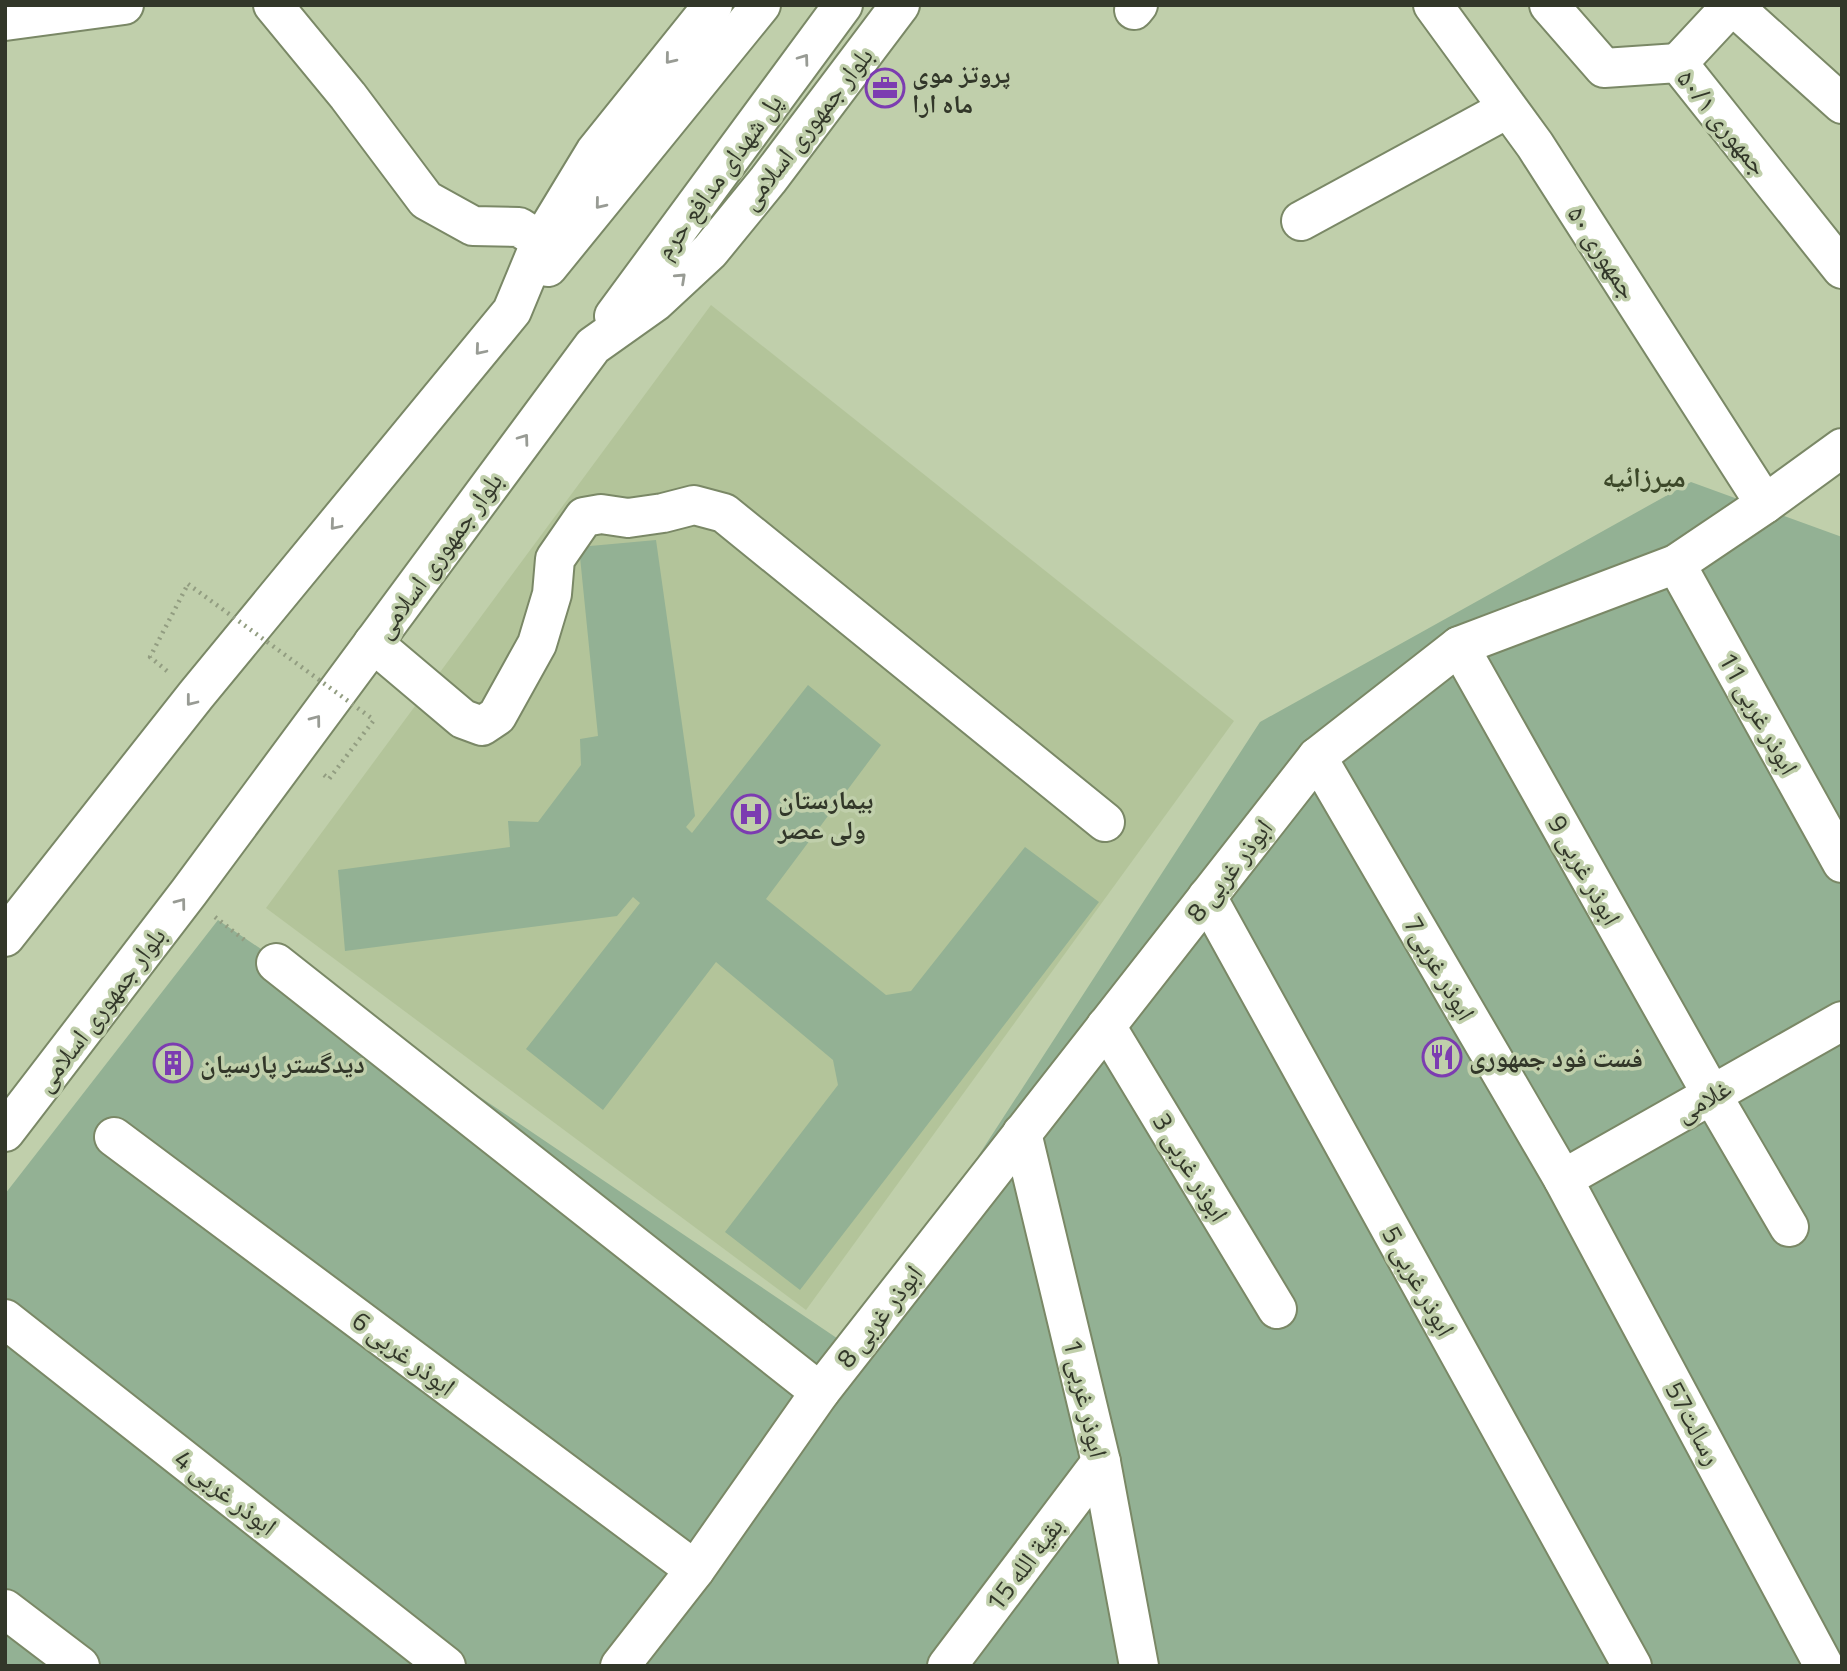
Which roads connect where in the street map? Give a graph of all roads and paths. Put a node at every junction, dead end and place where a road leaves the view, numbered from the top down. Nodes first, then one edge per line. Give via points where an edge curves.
1 (124, 5) edge
2 (273, 5) edge
3 (713, 5) edge
4 (761, 5) edge
5 (844, 5) edge
6 (900, 5) edge
7 (1433, 5) edge
8 (1549, 5) edge
9 (5, 21) edge
10 (1678, 63) junction
11 (1842, 104) edge
12 (1507, 108) junction
13 (1301, 221) dead end
14 (541, 241) junction
15 (1842, 269) edge
16 (512, 311) junction
17 (593, 346) junction
18 (1842, 448) edge
19 (1765, 504) junction
20 (1676, 564) junction
21 (373, 643) junction
22 (1459, 646) junction
23 (150, 657) dead end
24 (1317, 757) junction
25 (329, 779) dead end
26 (1105, 822) dead end
27 (1842, 863) edge
28 (189, 892) junction
29 (1207, 897) junction
30 (5, 937) edge
31 (276, 963) joint
32 (1842, 1021) edge
33 (1106, 1026) junction
34 (1712, 1095) junction
35 (5, 1132) edge
36 (1022, 1133) junction
37 (114, 1137) dead end
38 (1563, 1180) junction
39 (1789, 1227) dead end
40 (1277, 1309) dead end
41 (5, 1319) edge
42 (820, 1392) junction
43 (1101, 1462) junction
44 (695, 1570) junction
45 (5, 1609) edge
46 (80, 1666) edge
47 (446, 1666) edge
48 (620, 1666) edge
49 (947, 1666) edge
50 (1139, 1666) edge
51 (1632, 1666) edge
52 (1824, 1666) edge

1 - 9 street
2 - 14 street via 426,200 473,226 519,227
3 -> 14 street via 595,152
4 -> 16 street
17 -> 5 street, پل شهدای مدافع حرم
17 -> 6 street, بلوار جمهوری اسلامی via 655,302 710,251
7 - 12 street, جمهوری ۵۰
8 - 10 street, جمهوری ۵۰/۱ via 1604,68
10 - 11 street via 1732,5
10 - 15 street, جمهوری ۵۰/۱
12 - 13 street
12 - 19 street, جمهوری ۵۰
14 - 16 street
16 -> 30 street via 195,695
21 -> 17 street, بلوار جمهوری اسلامی
18 - 19 street, ابوذر غربی 8
19 - 20 street, ابوذر غربی 8
20 - 22 street, ابوذر غربی 8
20 - 27 street, ابوذر غربی 11
21 - 26 street via 463,719 482,726 497,716 537,644 552,594 555,559 584,517 628,517 694,505 724,513
28 -> 21 street, بلوار جمهوری اسلامی
22 - 24 street, ابوذر غربی 8
22 - 34 street, ابوذر غربی 9
23 - 25 path, bridge via 188,584 374,720
24 - 29 street, ابوذر غربی 8
24 - 38 street, ابوذر غربی7
28 - 31 path
35 -> 28 street, بلوار جمهوری اسلامی
29 - 33 street, ابوذر غربی 8
29 - 51 street, ابوذر غربی 5
31 - 42 street, ابوذر غربی 8
32 - 34 street, غلامی
33 - 36 street, ابوذر غربی 8
33 - 40 street, ابوذر غربی 3
34 - 38 street, غلامی
34 - 39 street, ابوذر غربی 9
36 - 42 street, ابوذر غربی 8
36 - 43 street, ابوذر غربی 1
37 - 44 street, ابوذر غربی 6
38 - 52 street, رسالت57
41 - 47 street, ابوذر غربی 4
42 - 44 street, ابوذر غربی 8
43 - 49 street, بقیة الله 15
43 - 50 street, ابوذر غربی 1
44 - 48 street, ابوذر غربی 8
45 - 46 street

